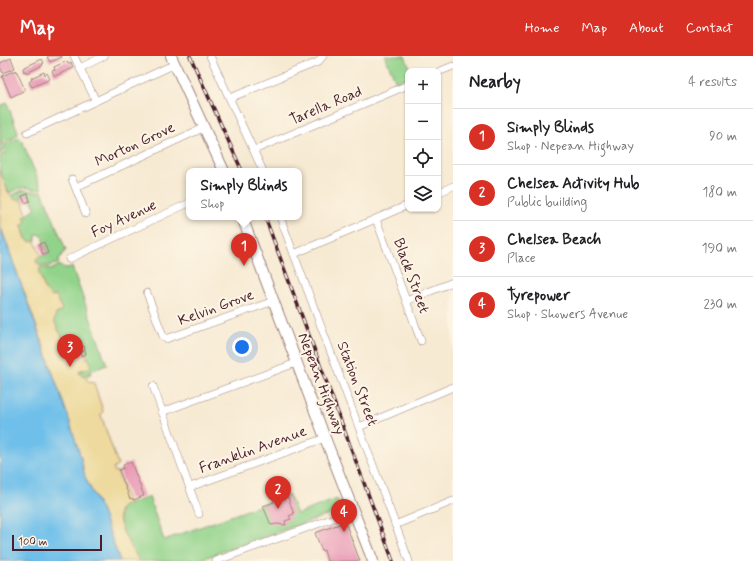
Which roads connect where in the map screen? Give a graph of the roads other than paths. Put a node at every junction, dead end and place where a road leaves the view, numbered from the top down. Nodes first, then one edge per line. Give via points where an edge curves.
1 (74, 56) edge
2 (104, 56) edge
3 (210, 56) edge
4 (323, 56) edge
5 (173, 60) edge
6 (453, 66) edge
7 (80, 68) junction
8 (441, 71) edge
9 (405, 86) edge
10 (230, 98) junction
11 (96, 101) junction
12 (205, 127) junction
13 (27, 133) dead end
14 (254, 150) junction
15 (223, 168) edge
16 (262, 168) edge
17 (72, 179) dead end
18 (453, 186) edge
19 (76, 187) junction
20 (441, 192) edge
21 (186, 204) edge
22 (405, 206) edge
23 (86, 214) dead end
24 (376, 219) junction
25 (243, 220) edge
26 (281, 220) edge
27 (294, 254) junction
28 (69, 259) dead end
29 (453, 282) edge
30 (147, 294) dead end
31 (274, 301) junction
32 (406, 301) junction
33 (421, 341) dead end
34 (296, 363) junction
35 (153, 386) dead end
36 (453, 387) edge
37 (162, 412) junction
38 (359, 427) junction
39 (325, 438) junction
40 (190, 487) junction
41 (453, 501) edge
42 (353, 511) junction
43 (199, 514) dead end
44 (395, 525) junction
45 (216, 561) edge
46 (372, 561) edge
47 (409, 561) edge

1 - 7 street
2 - 7 street
3 - 10 street
4 - 10 street via 318,62
5 - 11 street
5 - 12 highway
6 - 8 street
7 - 11 street
9 - 14 street, Tarella Road
10 - 14 street
11 - 13 street
12 - 15 highway
12 - 19 street, Morton Grove
14 - 16 street
17 - 19 street
18 - 20 street
19 - 23 street
21 - 28 street, Foy Avenue
22 - 24 street
24 - 27 street
24 - 32 street, Black Street
25 - 31 highway, Nepean Highway
26 - 27 street, Station Street
27 - 38 street, Station Street
29 - 32 street
30 - 31 street, Kelvin Grove via 165,339
31 - 34 highway, Nepean Highway
32 - 33 street, Black Street
34 - 37 street
34 - 39 highway, Nepean Highway
35 - 37 street
36 - 38 street
37 - 40 street
38 - 44 street, Station Street
39 - 40 street, Franklin Avenue
39 - 42 highway, Nepean Highway
40 - 43 street
41 - 44 street
42 - 45 street
42 - 46 highway, Nepean Highway
44 - 47 street, Station Street

